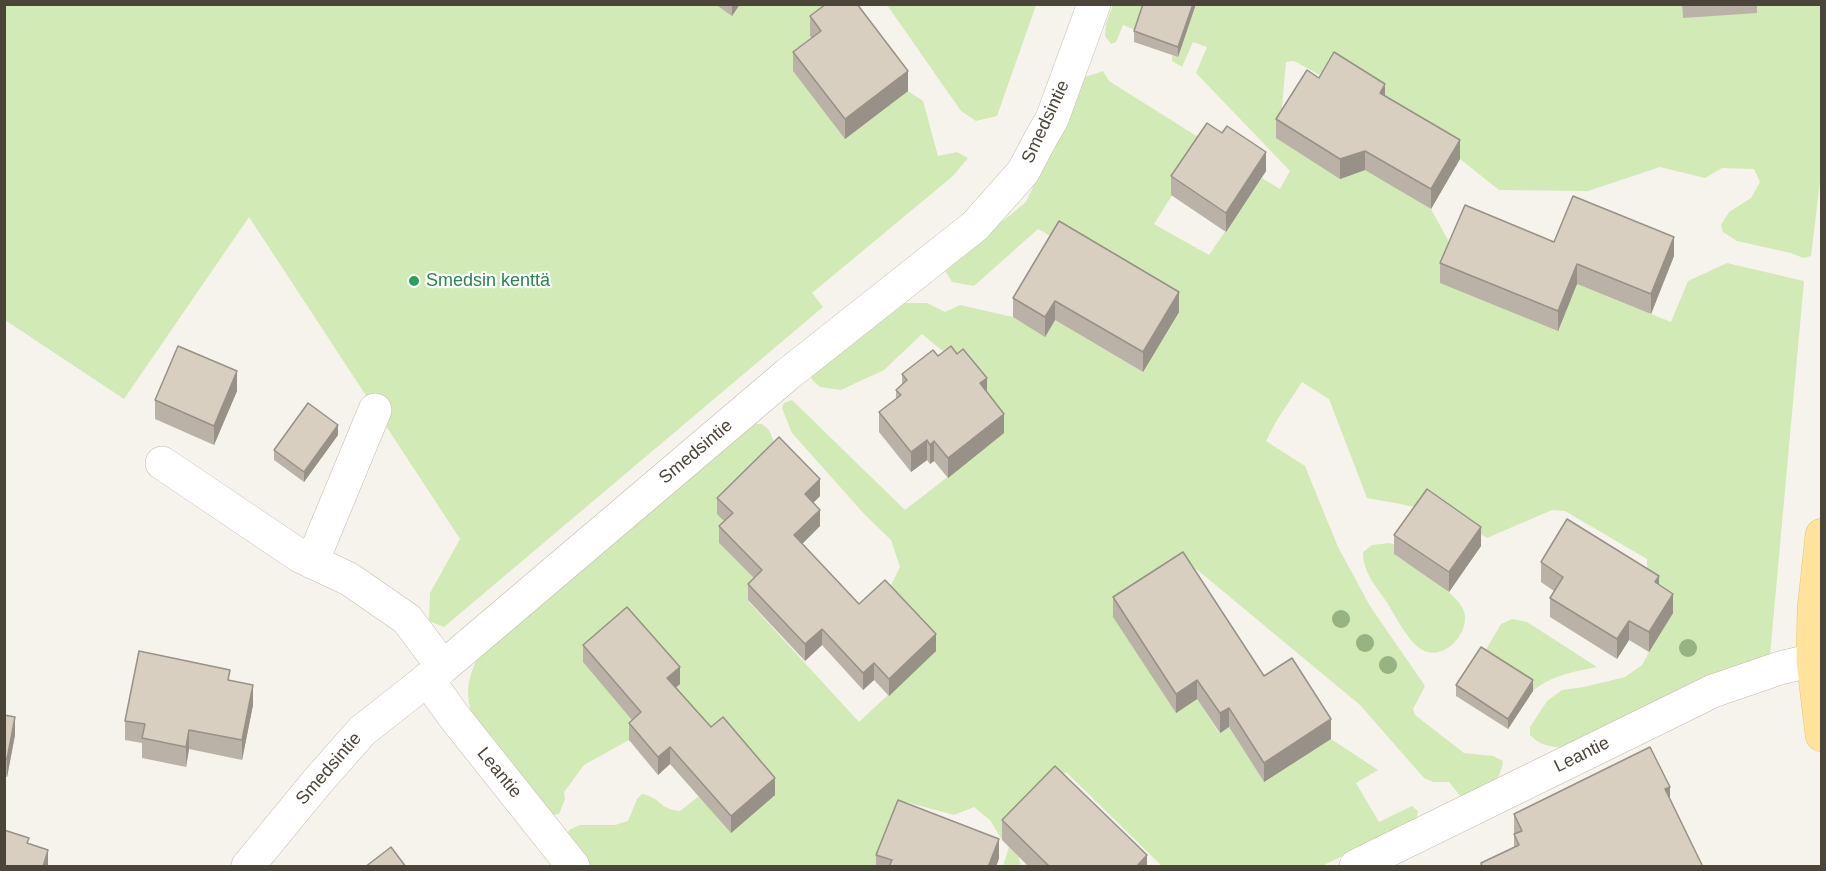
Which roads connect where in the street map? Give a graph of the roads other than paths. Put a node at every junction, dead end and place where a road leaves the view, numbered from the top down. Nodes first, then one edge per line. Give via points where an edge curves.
1 (1094, 4) edge
2 (375, 410) dead end
3 (162, 463) dead end
4 (1821, 535) edge
5 (312, 562) junction
6 (1813, 660) junction
7 (435, 673) junction
8 (1821, 735) edge
9 (248, 867) edge
10 (573, 867) edge
11 (1356, 867) edge

1 - 7 street, Smedsintie via 1052,118 1023,172 975,226 788,374
2 - 5 street
3 - 5 street, Leantie
4 - 6 main road
5 - 7 street, Leantie via 349,579 407,619
6 - 8 main road
6 - 11 street, Leantie via 1713,691
7 - 9 street, Smedsintie via 362,731
7 - 10 street, Leantie via 456,719

